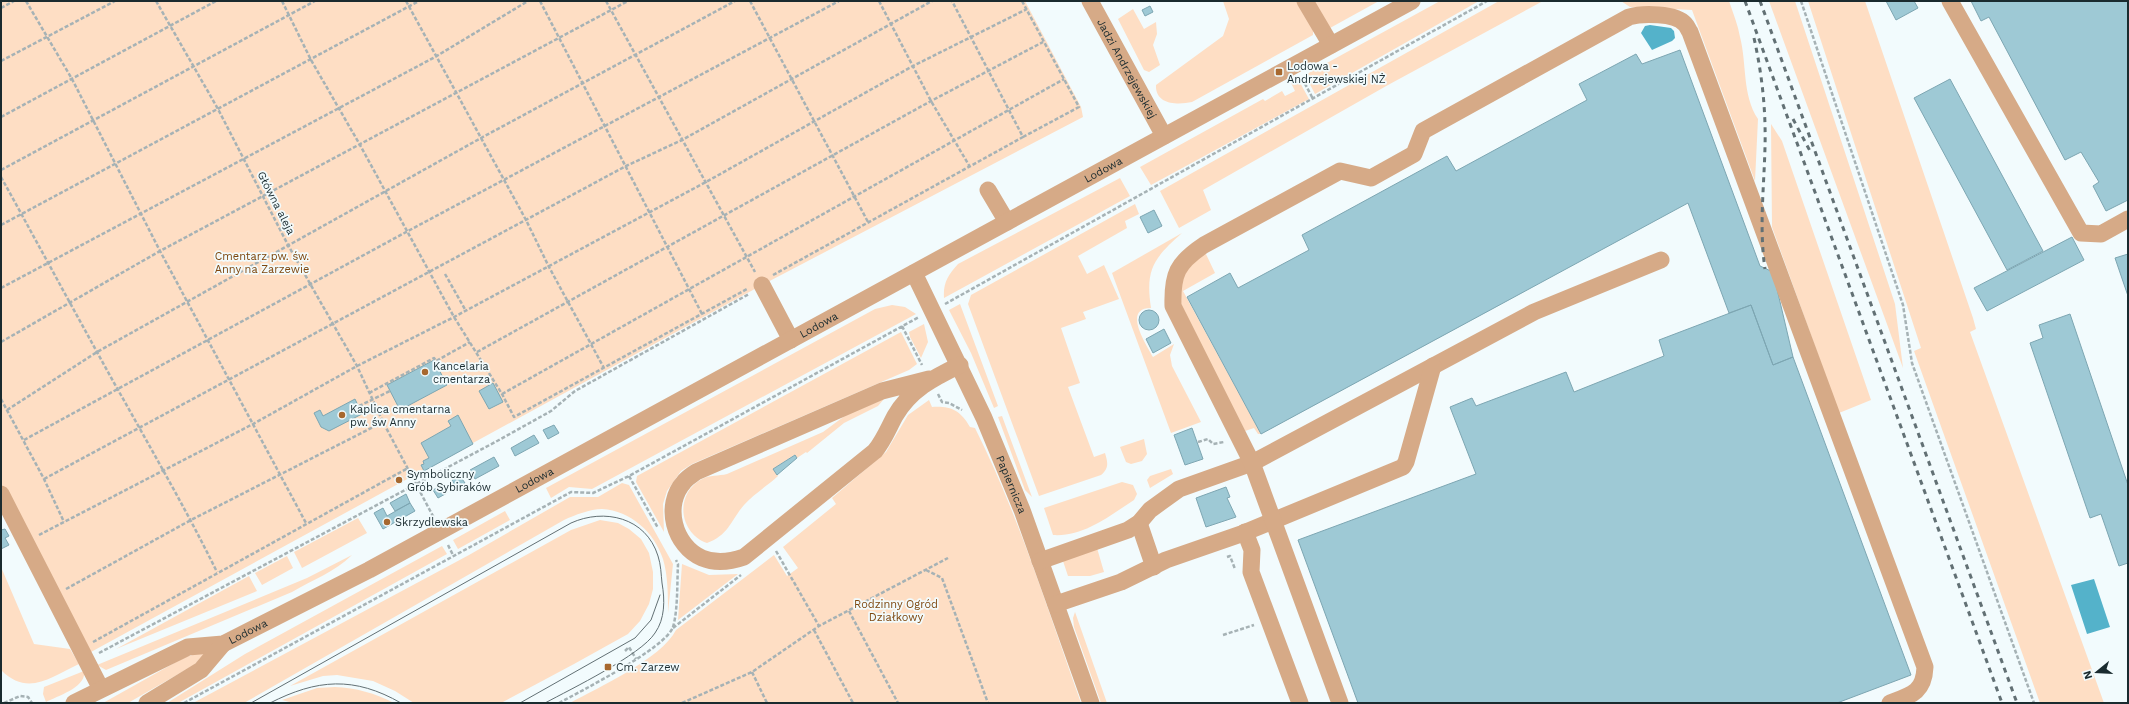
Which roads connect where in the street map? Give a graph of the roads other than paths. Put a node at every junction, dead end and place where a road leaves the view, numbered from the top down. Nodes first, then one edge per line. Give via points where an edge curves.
1 (1090, 1) edge
2 (1305, 1) edge
3 (1950, 1) edge
4 (1403, 3) edge
5 (1331, 45) junction
6 (1164, 136) junction
7 (988, 190) dead end
8 (2128, 219) edge
9 (1007, 222) junction
10 (1661, 260) dead end
11 (914, 272) junction
12 (762, 285) road end
13 (791, 340) junction
14 (960, 365) junction
15 (1433, 366) junction
16 (930, 380) junction
17 (1252, 463) junction
18 (1, 494) edge
19 (1273, 521) junction
20 (1139, 522) junction
21 (1245, 532) junction
22 (1040, 561) junction
23 (1154, 567) junction
24 (1056, 604) junction
25 (223, 644) junction
26 (101, 689) junction
27 (74, 703) edge
28 (147, 703) edge
29 (1091, 703) edge
30 (1300, 703) edge
31 (1340, 703) edge
32 (1890, 703) edge

1 - 6 street, Jadzi Andrzejewskiej
2 - 5 street
3 - 8 street via 2081,233 2101,234
4 - 5 street, Lodowa
5 - 6 street, Lodowa
6 - 9 street, Lodowa
7 - 9 street
9 - 11 street, Lodowa
10 - 15 street via 1534,312
11 - 13 street, Lodowa
11 - 14 street, Papiernicza
12 - 13 street
13 - 25 street, Lodowa via 441,532
14 - 16 street
14 - 22 street, Papiernicza via 984,418
15 - 17 street
15 - 19 street via 1403,467
16 - 16 street via 882,391 703,469 684,481 677,492 673,508 674,522 680,537 690,550 702,558 716,562 731,562 744,557 875,451 886,438 895,416 909,396
17 - 19 street
17 - 20 street via 1179,489 1150,510
17 - 32 street via 1173,306 1172,289 1176,273 1188,255 1340,170 1371,178 1414,154 1423,131 1629,17 1641,13 1675,18 1686,24 1690,32 1925,667 1924,680 1920,688 1909,696
18 - 26 street
19 - 21 street
19 - 31 street
20 - 22 street via 1119,534
20 - 23 street
21 - 23 street via 1166,560
21 - 30 street via 1252,550 1251,572
22 - 24 street, Papiernicza
23 - 24 street via 1121,582
24 - 29 street, Papiernicza
25 - 26 street, Lodowa via 188,647
25 - 28 street, Lodowa via 201,670
26 - 27 street, Lodowa

